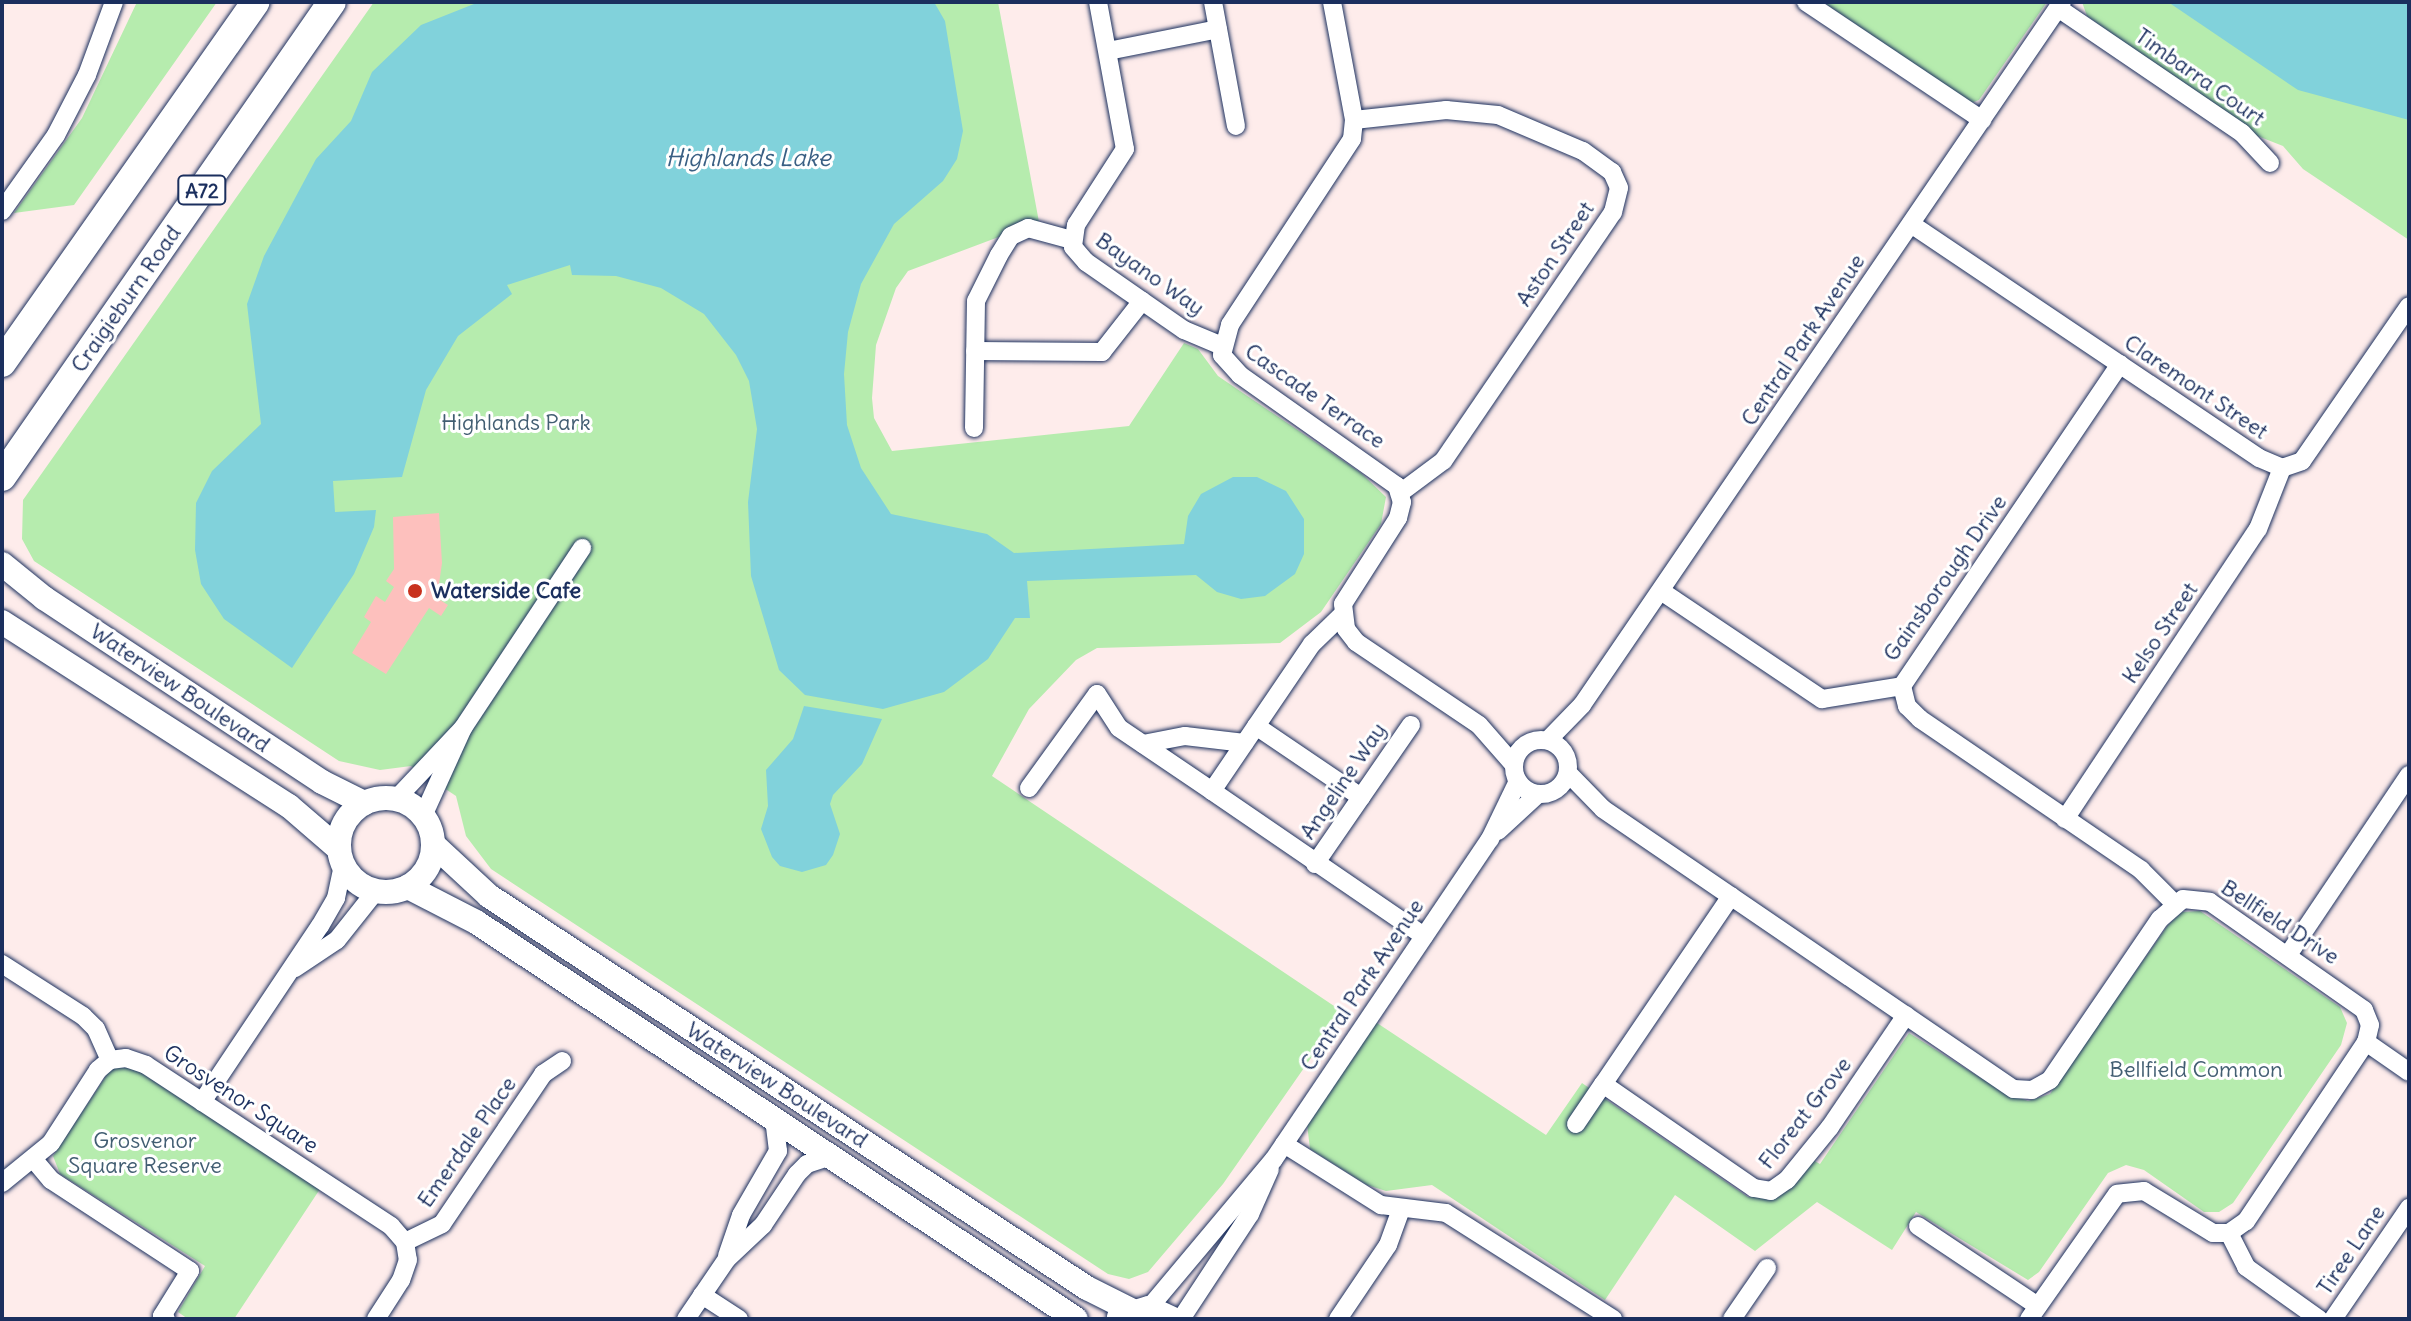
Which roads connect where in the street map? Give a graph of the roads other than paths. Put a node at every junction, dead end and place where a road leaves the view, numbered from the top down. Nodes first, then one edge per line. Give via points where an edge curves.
1 (114, 2) edge
2 (256, 2) edge
3 (332, 2) edge
4 (1098, 2) edge
5 (1213, 2) edge
6 (1332, 2) edge
7 (1806, 2) edge
8 (2060, 5) edge
9 (1218, 29) junction
10 (1108, 51) junction
11 (1354, 120) junction
12 (1982, 120) junction
13 (1236, 126) dead end
14 (2270, 163) dead end
15 (2, 211) edge
16 (1911, 224) junction
17 (1072, 240) junction
18 (1142, 301) junction
19 (2409, 306) edge
20 (1222, 346) junction
21 (975, 351) junction
22 (2, 363) edge
23 (2120, 364) junction
24 (974, 428) dead end
25 (2282, 468) junction
26 (2, 477) edge
27 (1400, 493) junction
28 (582, 548) dead end
29 (2, 564) edge
30 (1661, 591) junction
31 (1342, 615) junction
32 (2, 622) edge
33 (1902, 686) junction
34 (1582, 705) junction
35 (1411, 725) dead end
36 (1479, 725) junction
37 (1256, 726) junction
38 (463, 728) junction
39 (1548, 740) junction
40 (1245, 743) junction
41 (1527, 743) junction
42 (1143, 744) junction
43 (1567, 764) junction
44 (1516, 773) junction
45 (2408, 778) edge
46 (1029, 788) dead end
47 (1212, 791) junction
48 (1547, 792) junction
49 (1361, 797) junction
50 (396, 799) junction
51 (364, 803) junction
52 (1603, 809) junction
53 (423, 816) junction
54 (2065, 819) junction
55 (1490, 839) junction
56 (434, 845) junction
57 (341, 856) junction
58 (1315, 864) junction
59 (408, 887) junction
60 (376, 891) junction
61 (1731, 896) junction
62 (2174, 903) junction
63 (1424, 936) junction
64 (2288, 955) junction
65 (2, 964) edge
66 (287, 973) junction
67 (1906, 1015) junction
68 (2366, 1042) junction
69 (110, 1060) junction
70 (562, 1061) dead end
71 (2409, 1072) edge
72 (1603, 1084) junction
73 (202, 1102) junction
74 (774, 1118) junction
75 (1576, 1124) dead end
76 (1279, 1152) junction
77 (831, 1156) junction
78 (35, 1161) junction
79 (2, 1183) edge
80 (2409, 1208) edge
81 (1401, 1209) junction
82 (1918, 1226) dead end
83 (2229, 1233) junction
84 (405, 1242) junction
85 (727, 1259) junction
86 (1767, 1268) dead end
87 (702, 1295) junction
88 (1132, 1312) edge
89 (2034, 1313) edge
90 (166, 1319) edge
91 (376, 1319) edge
92 (686, 1319) edge
93 (739, 1319) edge
94 (1076, 1319) edge
95 (1173, 1319) edge
96 (1181, 1319) edge
97 (1338, 1319) edge
98 (1613, 1319) edge
99 (1732, 1319) edge
100 (2319, 1319) edge
101 (2333, 1319) edge

1 - 15 street via 72,104
2 - 22 main road
3 - 26 main road, Craigieburn Road / A72
4 - 10 street, Bayano Way
5 - 9 street
6 - 11 street, Cascade Terrace
7 - 12 street
8 - 12 street, Central Park Avenue
8 - 14 street, Timbarra Court via 2242,133
9 - 10 street
9 - 13 street
10 - 17 street, Bayano Way via 1124,152 1076,225
11 - 20 street, Cascade Terrace via 1346,153 1230,325
11 - 27 street, Aston Street via 1446,110 1498,115 1583,151 1612,172 1619,188 1607,221 1443,461
12 - 16 street, Central Park Avenue
16 - 23 street, Claremont Street
16 - 30 street, Central Park Avenue
17 - 18 street, Bayano Way via 1086,262
17 - 21 street via 1038,228 1011,236 976,301
18 - 20 street, Bayano Way via 1184,330
18 - 21 street via 1102,352
19 - 25 street via 2310,452 2296,466
20 - 27 street, Cascade Terrace via 1233,369 1381,472
21 - 24 street
23 - 25 street, Claremont Street via 2259,458
23 - 33 street, Gainsborough Drive
25 - 54 street, Kelso Street via 2258,529
27 - 31 street via 1398,518 1348,594
28 - 38 street
29 - 51 street, Waterview Boulevard via 44,598 322,782
30 - 33 street via 1822,699
30 - 34 street, Central Park Avenue
31 - 36 street via 1356,642
31 - 37 street via 1319,634
32 - 57 street, Waterview Boulevard via 289,806
33 - 54 street, Gainsborough Drive via 1907,706 1920,719
34 - 39 street, Central Park Avenue
34 - 43 street, Central Park Avenue
35 - 49 street, Angeline Way
36 - 41 street
36 - 44 street
37 - 40 street
37 - 49 street
38 - 50 street
38 - 53 street
39 - 41 street
39 - 43 street
40 - 42 street via 1185,736
40 - 47 street
41 - 44 street, Central Park Avenue
42 - 46 street, Angeline Way via 1111,721 1097,694
42 - 47 street, Angeline Way
43 - 48 street, Central Park Avenue
43 - 52 street
44 - 48 street
44 - 55 street, Central Park Avenue
45 - 64 street
47 - 58 street, Angeline Way
48 - 52 street
48 - 55 street, Central Park Avenue
49 - 58 street, Angeline Way
50 - 51 street
50 - 53 street
51 - 57 street via 345,823
52 - 61 street
53 - 56 street
54 - 62 street, Gainsborough Drive via 2141,870
55 - 63 street, Central Park Avenue
56 - 59 street via 427,870
56 - 88 street, Waterview Boulevard via 489,896 1087,1288
57 - 60 street via 362,886
57 - 66 street via 336,898
58 - 63 street, Angeline Way
59 - 60 street
59 - 74 street, Waterview Boulevard via 476,922
60 - 66 street via 337,940
61 - 67 street
61 - 72 street
62 - 64 street, Bellfield Drive via 2192,897 2210,902
62 - 67 street via 2057,1070 2032,1090 2005,1084
63 - 76 street, Central Park Avenue
64 - 68 street, Bellfield Drive via 2357,1002 2368,1018
65 - 69 street via 90,1023
66 - 73 street
67 - 72 street, Floreat Grove via 1830,1127 1782,1186 1771,1191 1754,1188
68 - 71 street
68 - 83 street via 2246,1221
69 - 73 street, Grosvenor Square via 126,1058 146,1065
69 - 78 street
70 - 84 street, Emerdale Place via 543,1074 442,1224
72 - 75 street
73 - 84 street, Grosvenor Square via 391,1226
74 - 77 street, Waterview Boulevard
74 - 85 street via 778,1151 741,1215
76 - 81 street via 1368,1200
76 - 88 street, Central Park Avenue
76 - 96 street, Central Park Avenue via 1250,1214
77 - 85 street via 807,1164 763,1225
77 - 94 street, Waterview Boulevard
78 - 79 street
78 - 90 street via 51,1180 190,1271 162,1316
80 - 101 street, Tiree Lane
81 - 97 street via 1388,1245
81 - 98 street via 1446,1213
82 - 89 street
83 - 89 street via 2203,1229 2152,1195 2126,1190 2109,1202
83 - 100 street via 2246,1267
84 - 91 street via 408,1260 401,1280
85 - 87 street
86 - 99 street
87 - 92 street
87 - 93 street
88 - 95 street, Waterview Boulevard

